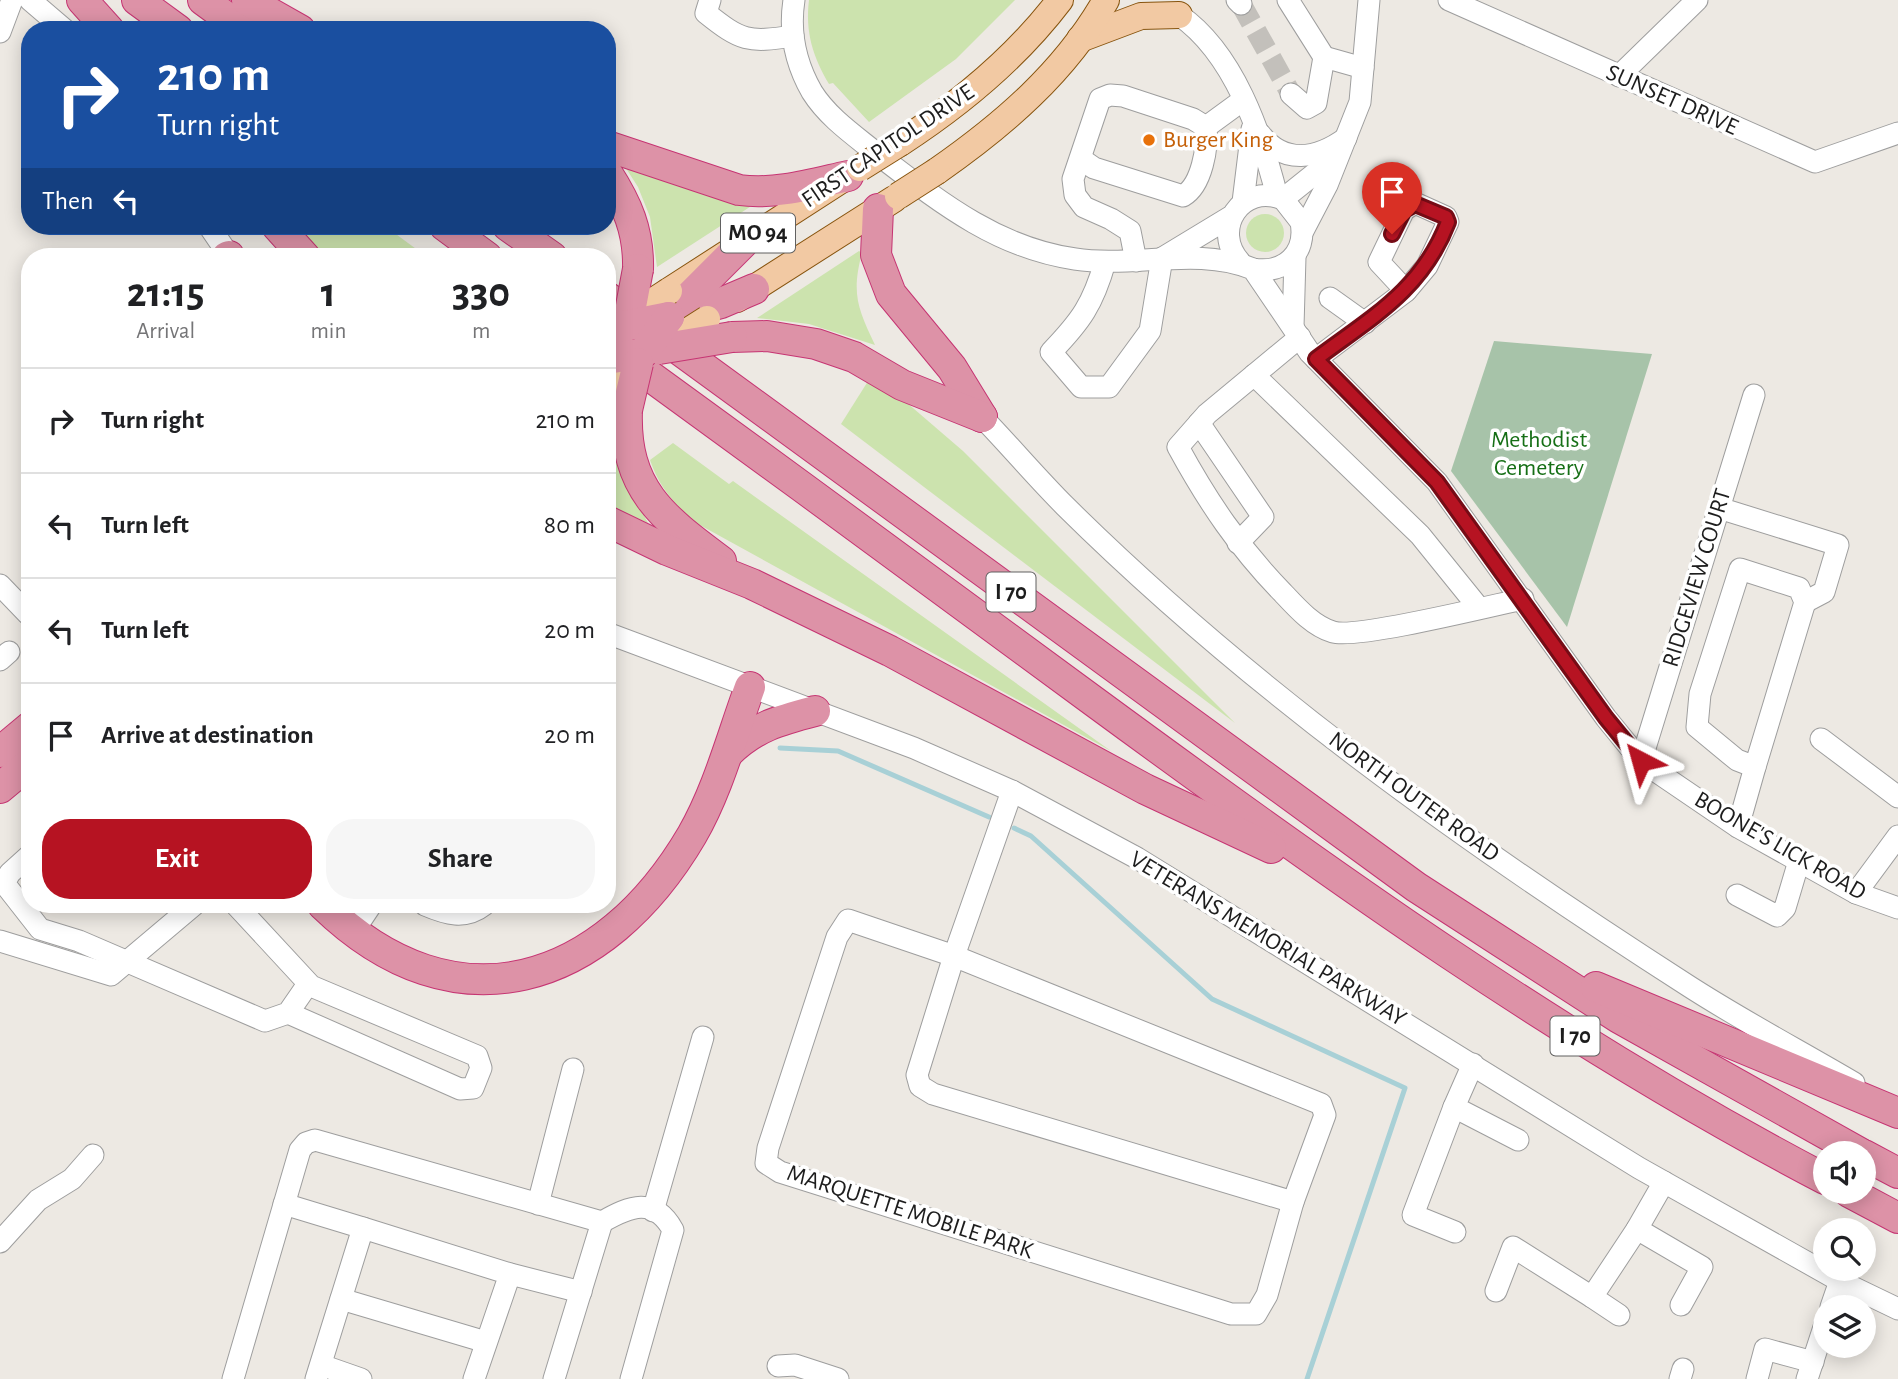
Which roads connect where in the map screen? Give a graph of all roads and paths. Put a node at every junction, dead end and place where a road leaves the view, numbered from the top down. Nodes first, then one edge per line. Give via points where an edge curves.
1 (12, 0) edge
2 (30, 0) edge
3 (82, 0) edge
4 (137, 0) edge
5 (203, 0) edge
6 (247, 0) edge
7 (710, 0) edge
8 (794, 0) edge
9 (1035, 0) edge
10 (1060, 0) edge
11 (1106, 0) edge
12 (1288, 0) edge
13 (1369, 0) edge
14 (1449, 0) edge
15 (1698, 0) edge
16 (1173, 7) edge
17 (54, 21) edge
18 (101, 21) edge
19 (166, 21) edge
20 (232, 21) edge
21 (284, 21) edge
22 (0, 32) edge
23 (793, 36) junction
24 (1028, 38) junction
25 (1080, 39) junction
26 (1324, 57) junction
27 (1363, 68) junction
28 (1619, 76) junction
29 (1291, 94) dead end
30 (1243, 100) junction
31 (1252, 124) junction
32 (1206, 127) junction
33 (1898, 133) edge
34 (1342, 147) junction
35 (616, 149) edge
36 (1081, 159) junction
37 (854, 172) junction
38 (616, 189) edge
39 (1280, 197) junction
40 (888, 203) junction
41 (1237, 209) junction
42 (1303, 231) junction
43 (285, 235) edge
44 (456, 235) edge
45 (521, 235) edge
46 (743, 243) joint
47 (297, 248) edge
48 (475, 248) edge
49 (539, 248) edge
50 (1295, 257) junction
51 (1162, 258) junction
52 (1136, 261) junction
53 (1105, 262) junction
54 (1246, 266) junction
55 (754, 289) joint
56 (1406, 290) junction
57 (1330, 298) dead end
58 (685, 308) junction
59 (616, 318) edge
60 (1365, 323) junction
61 (616, 326) edge
62 (616, 330) edge
63 (616, 330) edge
64 (1296, 332) junction
65 (647, 355) junction
66 (616, 358) edge
67 (1316, 359) junction
68 (1254, 374) junction
69 (616, 376) edge
70 (1754, 395) dead end
71 (982, 417) junction
72 (1203, 418) junction
73 (1719, 508) junction
74 (616, 525) edge
75 (1237, 543) junction
76 (1705, 552) junction
77 (1740, 569) junction
78 (752, 583) junction
79 (0, 586) edge
80 (1523, 599) junction
81 (1805, 602) junction
82 (21, 607) edge
83 (1479, 608) junction
84 (616, 636) edge
85 (750, 687) junction
86 (815, 711) junction
87 (21, 734) edge
88 (1821, 739) dead end
89 (0, 752) edge
90 (725, 756) junction
91 (1641, 761) junction
92 (1755, 767) junction
93 (21, 770) edge
94 (0, 788) edge
95 (1012, 791) junction
96 (1898, 797) edge
97 (1738, 827) junction
98 (1898, 836) edge
99 (1799, 861) junction
100 (21, 863) edge
101 (1335, 877) junction
102 (1856, 892) junction
103 (1737, 895) dead end
104 (21, 905) edge
105 (1898, 908) edge
106 (27, 913) edge
107 (185, 913) edge
108 (251, 913) edge
109 (332, 913) edge
110 (365, 913) edge
111 (443, 913) edge
112 (474, 913) edge
113 (353, 932) junction
114 (0, 941) edge
115 (1516, 953) junction
116 (954, 956) junction
117 (127, 962) junction
118 (308, 984) junction
119 (288, 1013) junction
120 (703, 1037) dead end
121 (1473, 1064) junction
122 (573, 1069) dead end
123 (1454, 1107) junction
124 (1898, 1111) edge
125 (1518, 1140) dead end
126 (1838, 1141) edge
127 (93, 1155) dead end
128 (1876, 1161) edge
129 (1813, 1173) edge
130 (1898, 1173) edge
131 (1664, 1182) junction
132 (1293, 1202) junction
133 (284, 1204) junction
134 (538, 1204) junction
135 (1872, 1204) edge
136 (653, 1211) junction
137 (1898, 1218) edge
138 (603, 1222) junction
139 (363, 1228) junction
140 (1637, 1229) junction
141 (1455, 1233) dead end
142 (0, 1242) edge
143 (1813, 1266) edge
144 (510, 1274) junction
145 (1840, 1281) joint
146 (581, 1292) junction
147 (1496, 1292) dead end
148 (1835, 1295) edge
149 (1592, 1297) junction
150 (341, 1299) junction
151 (1681, 1305) dead end
152 (1898, 1309) edge
153 (1619, 1315) dead end
154 (486, 1342) junction
155 (771, 1364) edge
156 (1810, 1371) edge
157 (318, 1372) edge
158 (233, 1379) edge
159 (361, 1379) edge
160 (474, 1379) edge
161 (554, 1379) edge
162 (631, 1379) edge
163 (838, 1379) edge
164 (1757, 1379) edge

1 - 22 street
2 - 17 street
3 - 18 highway
4 - 19 highway
5 - 20 highway
6 - 21 highway
7 - 23 street via 706,13 736,37 765,41
8 - 23 street
9 - 24 main road
10 - 24 main road, FIRST CAPITOL DRIVE
11 - 25 main road, FIRST CAPITOL DRIVE
12 - 26 street
13 - 27 street
14 - 28 street, SUNSET DRIVE
15 - 28 street
16 - 25 main road
16 - 30 street via 1209,41
23 - 53 street via 804,76 829,113 944,206 1012,243
24 - 37 main road, FIRST CAPITOL DRIVE, bridge via 940,117
25 - 40 main road, FIRST CAPITOL DRIVE, bridge via 1023,104
26 - 27 street
26 - 29 street via 1316,103 1307,108
27 - 34 street via 1360,102
28 - 33 street, SUNSET DRIVE via 1815,162
30 - 31 street
30 - 32 street
31 - 34 street via 1276,150 1288,155
31 - 39 street
31 - 41 street
32 - 36 street via 1110,95 1100,99
32 - 36 street via 1208,145 1194,184 1182,196
34 - 39 street
34 - 42 street
35 - 37 highway via 756,192 795,188
36 - 52 street via 1073,179 1075,195 1084,207 1130,232
37 - 46 main road, FIRST CAPITOL DRIVE / MO 94
38 - 59 highway, bridge via 632,218 639,247 638,269
39 - 41 street via 1261,195
39 - 42 street via 1296,212
40 - 55 main road, FIRST CAPITOL DRIVE
40 - 71 highway via 876,255 891,294 952,368
41 - 51 street
41 - 54 street via 1227,237 1229,247
42 - 50 street
43 - 47 highway
44 - 48 highway
45 - 49 highway
46 - 58 highway
50 - 54 street via 1277,269
50 - 64 street
51 - 52 street
51 - 53 street via 1150,331 1109,387 1081,387 1051,352 1083,319 1096,296
51 - 54 street
52 - 53 street
54 - 64 street, BOONE'S LICK ROAD
55 - 58 highway
56 - 56 street via 1427,267 1448,222 1415,204 1404,210 1379,262
56 - 60 street
57 - 60 street
58 - 61 highway, bridge
58 - 65 highway, bridge
60 - 67 street
62 - 101 highway, I 70
63 - 115 highway, I 70
64 - 67 street, BOONE'S LICK ROAD
64 - 68 street
65 - 66 highway, bridge
65 - 69 main road, bridge
65 - 71 highway, bridge via 732,337 767,336 816,344
65 - 78 highway, bridge via 627,410 629,452 657,510
67 - 80 street, BOONE'S LICK ROAD via 1437,482
68 - 72 street
68 - 83 street via 1420,535
70 - 73 street, RIDGEVIEW COURT
71 - 124 street, NORTH OUTER ROAD via 1110,548 1336,741 1487,852 1689,986
72 - 75 street via 1178,447
72 - 75 street via 1263,517
73 - 76 street, RIDGEVIEW COURT
73 - 81 street via 1838,545 1824,592
74 - 78 highway
75 - 83 street via 1307,618 1334,633
76 - 77 street
76 - 91 street, RIDGEVIEW COURT
77 - 81 street via 1799,588
77 - 92 street via 1700,694 1697,727 1737,760
78 - 101 highway via 890,651 1145,789
79 - 82 street
80 - 83 street
80 - 91 street, BOONE'S LICK ROAD
81 - 92 street
84 - 85 street, VETERANS MEMORIAL PARKWAY
85 - 86 street, VETERANS MEMORIAL PARKWAY
85 - 90 highway
86 - 90 highway via 760,727
86 - 95 street, VETERANS MEMORIAL PARKWAY
87 - 89 highway
88 - 96 street
90 - 113 highway via 692,835 665,873 629,916 596,946 572,959 521,976 465,979 412,967
91 - 97 street, BOONE'S LICK ROAD
92 - 97 street
93 - 94 highway
95 - 116 street
95 - 121 street, VETERANS MEMORIAL PARKWAY via 1137,858
97 - 99 street, BOONE'S LICK ROAD
98 - 102 street
99 - 102 street, BOONE'S LICK ROAD
99 - 103 street via 1785,908 1777,916
100 - 104 street via 4,883
101 - 129 highway, I 70 via 1483,979
102 - 105 street, BOONE'S LICK ROAD
106 - 117 street via 40,929
107 - 117 street
108 - 118 street
109 - 113 highway
110 - 113 street
111 - 112 street
114 - 117 street via 111,975
115 - 124 highway
115 - 126 highway, I 70 via 1725,1080
116 - 132 street, MARQUETTE MOBILE PARK via 1321,1104 1325,1115
116 - 132 street via 917,1075 920,1086 933,1094
116 - 132 street, MARQUETTE MOBILE PARK via 848,920 837,937 766,1163 1231,1314 1256,1314 1267,1295
117 - 119 street via 257,1019 271,1022
118 - 119 street
118 - 119 street via 477,1056 482,1064 475,1085 460,1089
120 - 136 street
121 - 123 street
121 - 131 street, VETERANS MEMORIAL PARKWAY
122 - 134 street
123 - 125 street
123 - 141 street via 1413,1215
127 - 142 street via 72,1180 38,1200
128 - 130 highway, I 70
131 - 140 street
131 - 143 street, VETERANS MEMORIAL PARKWAY
133 - 134 street via 300,1150 315,1140
133 - 139 street
133 - 158 street
134 - 138 street
135 - 137 highway
136 - 138 street via 643,1206 627,1208
136 - 162 street via 665,1216 673,1230
138 - 146 street
139 - 144 street
139 - 150 street
140 - 149 street
140 - 151 street via 1702,1267
144 - 146 street
144 - 154 street
145 - 148 street
145 - 152 street, VETERANS MEMORIAL PARKWAY
146 - 161 street
147 - 149 street via 1513,1247
149 - 153 street
150 - 154 street
150 - 157 street
154 - 160 street
155 - 163 street via 795,1365
156 - 164 street via 1765,1349
157 - 159 street

